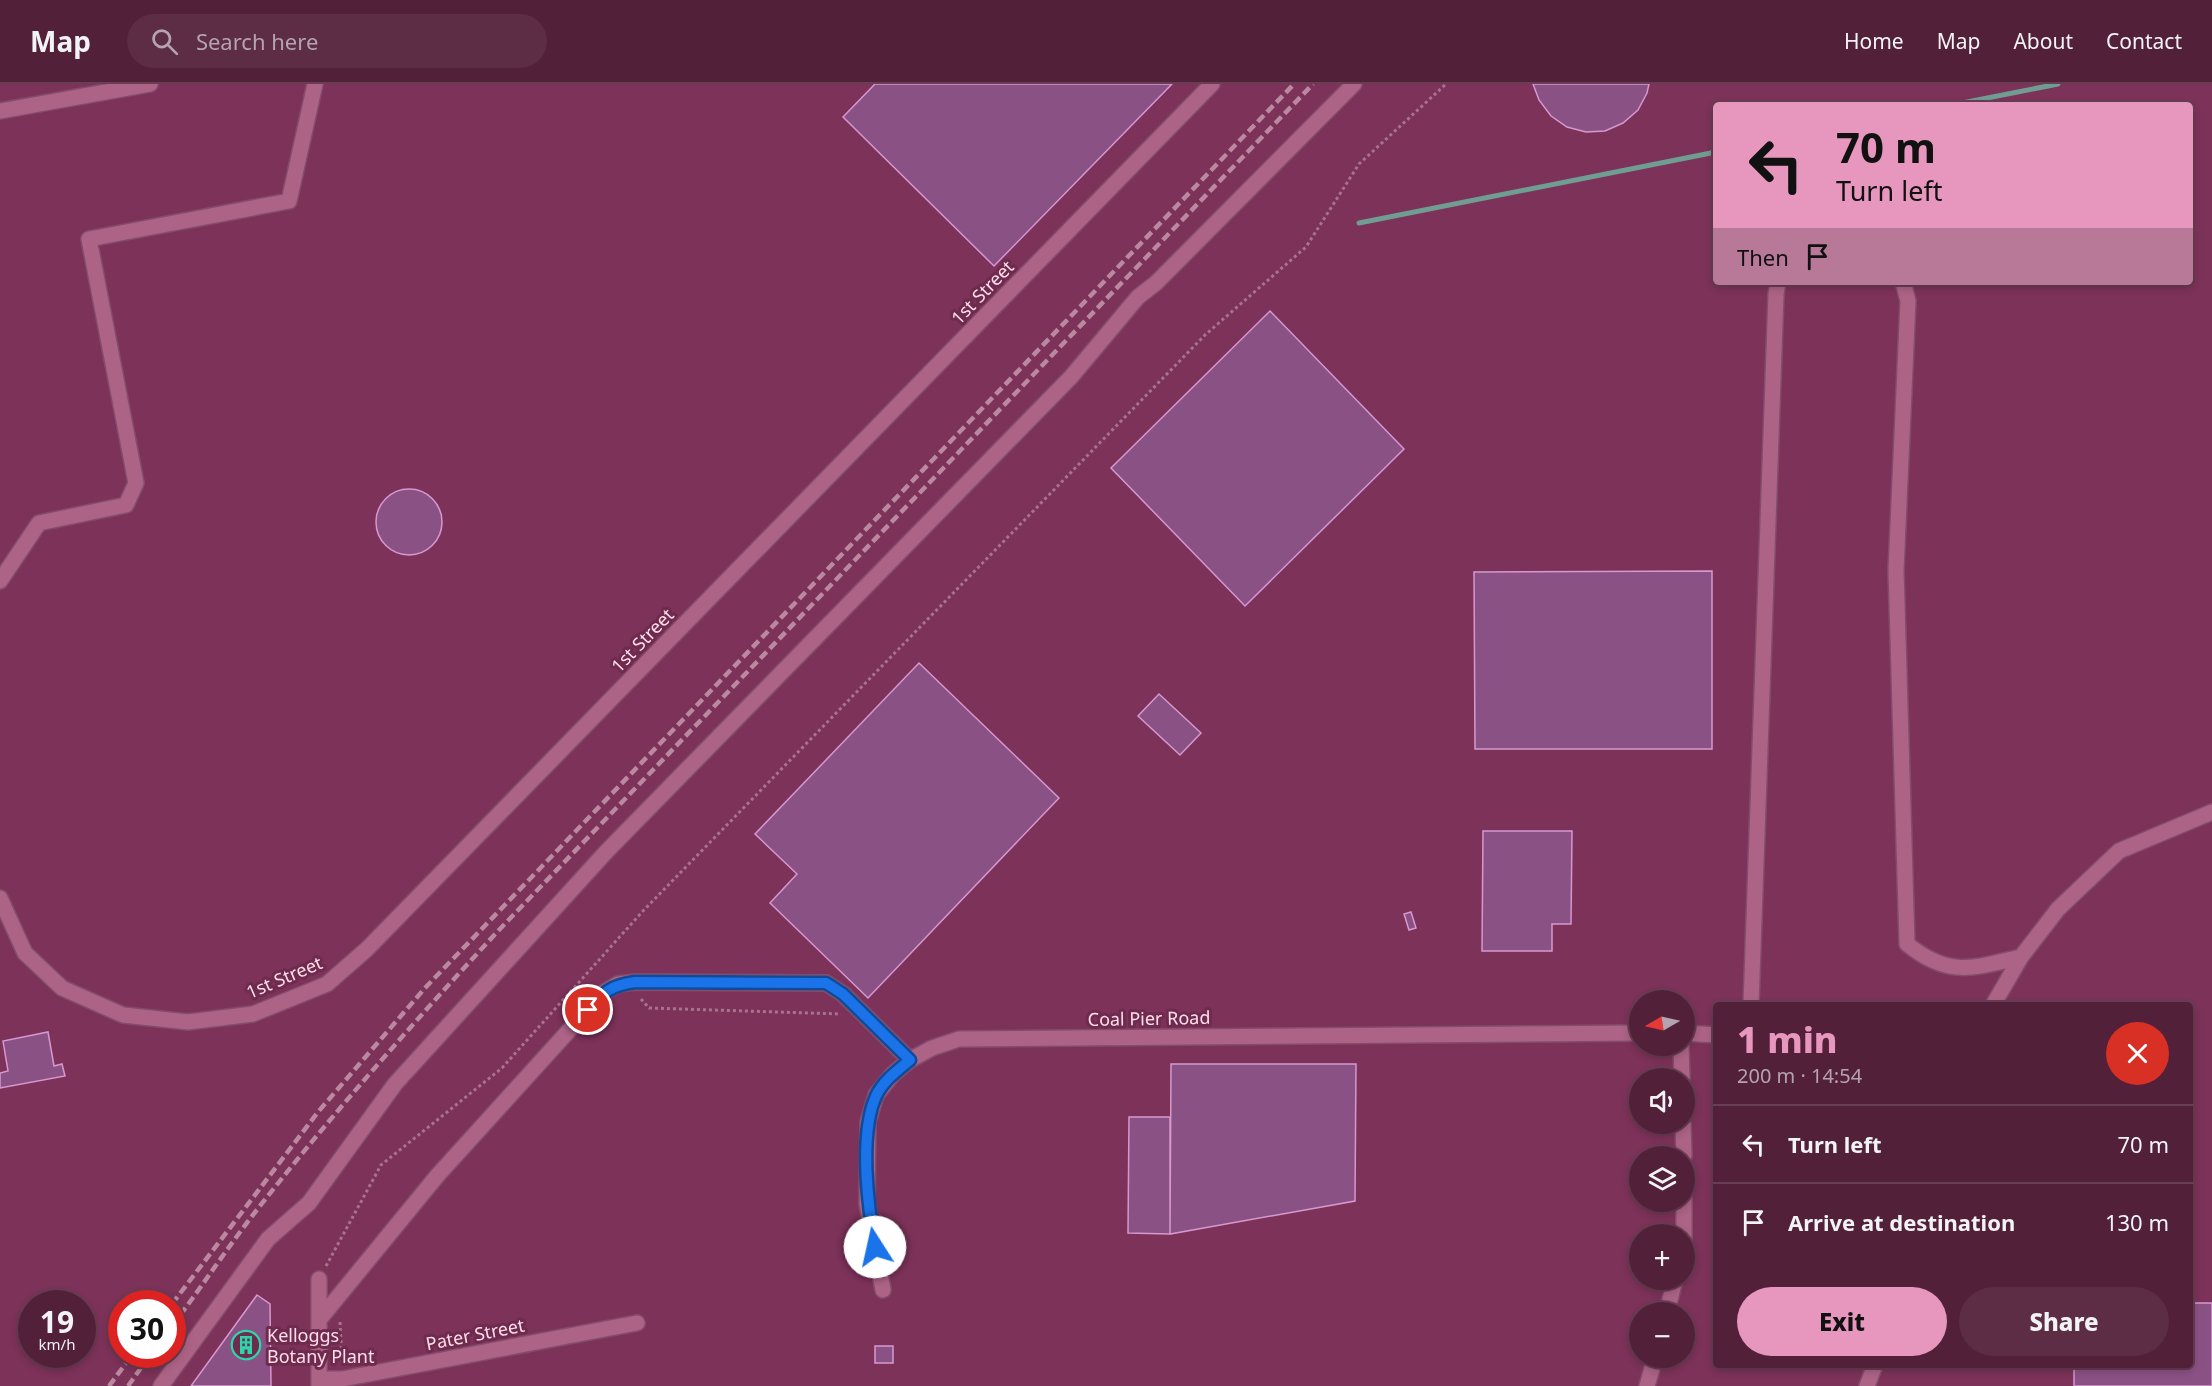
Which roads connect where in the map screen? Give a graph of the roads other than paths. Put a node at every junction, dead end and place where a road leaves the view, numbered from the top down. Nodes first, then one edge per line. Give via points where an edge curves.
1 (150, 84) edge
2 (315, 84) edge
3 (1212, 84) edge
4 (1354, 84) edge
5 (0, 111) edge
6 (1778, 285) edge
7 (1904, 285) edge
8 (0, 581) edge
9 (2212, 812) edge
10 (0, 898) edge
11 (2021, 957) junction
12 (1751, 1002) edge
13 (1995, 1002) edge
14 (1629, 1033) edge
15 (1695, 1034) edge
16 (1713, 1035) edge
17 (910, 1060) junction
18 (319, 1279) road end
19 (883, 1290) dead end
20 (319, 1320) junction
21 (637, 1323) dead end
22 (1652, 1368) edge
23 (1874, 1368) edge
24 (320, 1383) edge
25 (161, 1386) edge
26 (1647, 1386) edge
27 (1867, 1386) edge

1 - 5 street
2 - 8 street via 289,201 89,239 136,483 126,505 39,523
3 - 10 street, 1st Street via 367,949 327,984 253,1014 188,1022 123,1015 62,988 25,953
4 - 25 street via 1138,297 1071,377 606,852 395,1084 309,1203 268,1239
6 - 12 street
7 - 11 street via 1908,301 1896,570 1907,944 1924,957 1954,969
9 - 11 street via 2119,851 2058,909
11 - 13 street
14 - 17 street, Coal Pier Road via 959,1039
15 - 16 street
17 - 19 street, Coal Pier Road via 876,1095 868,1122 867,1204
17 - 20 street via 843,994 826,983 618,984 603,993 437,1176
18 - 20 street
20 - 24 street
21 - 24 street, Pater Street
22 - 26 street
23 - 27 street

